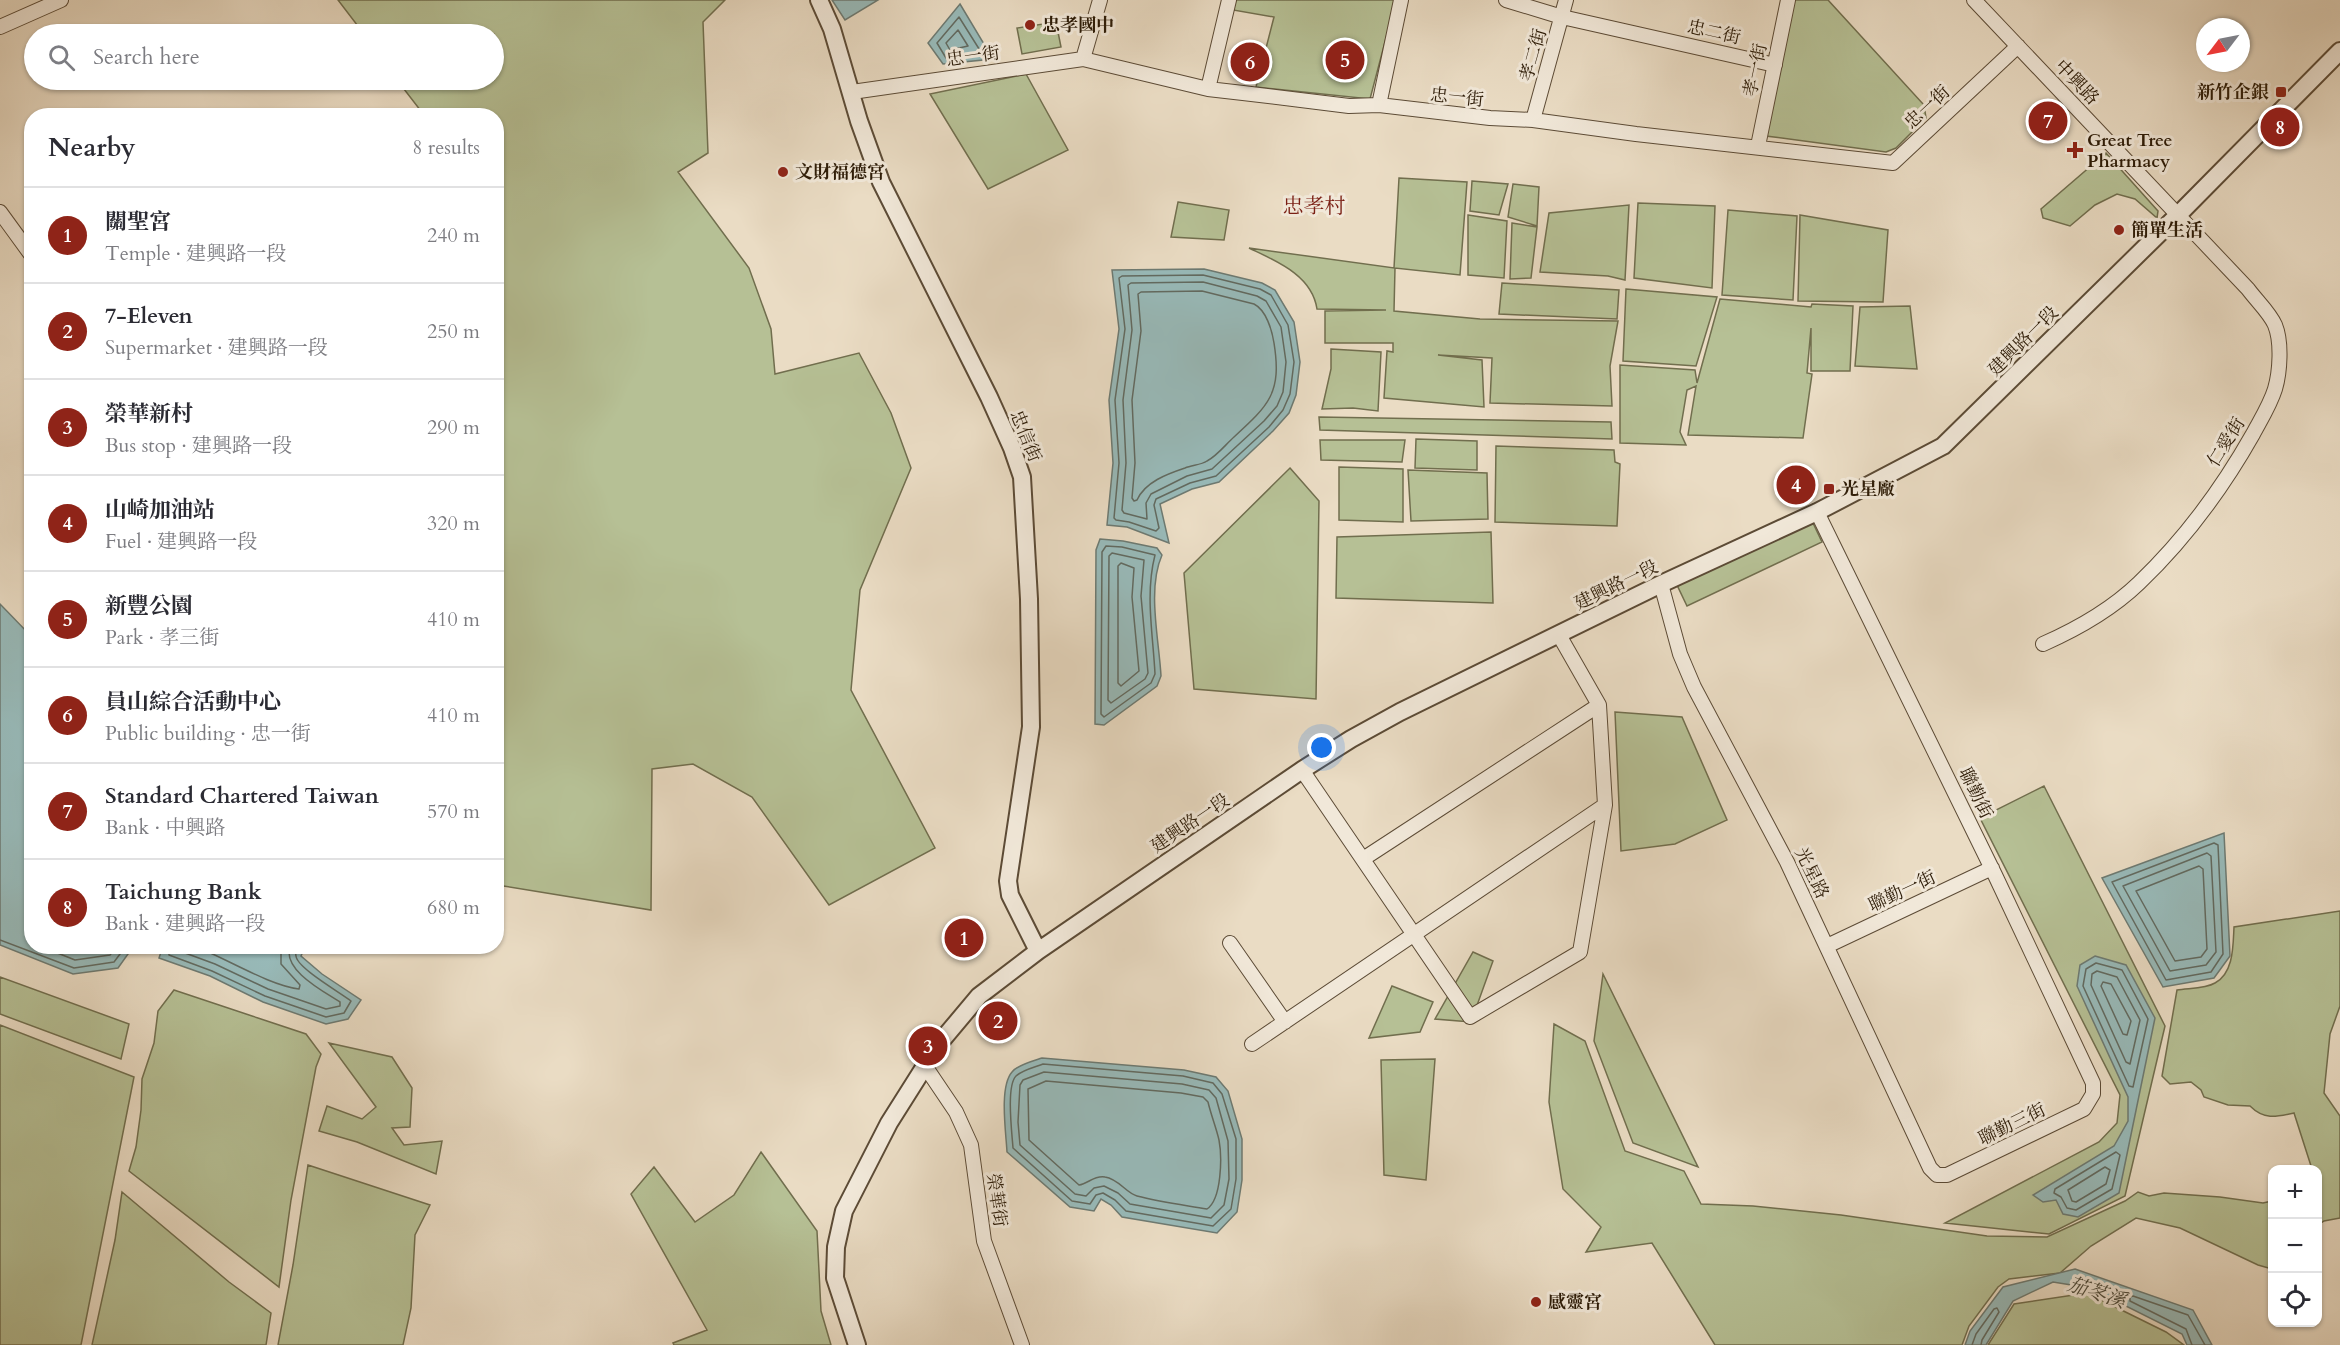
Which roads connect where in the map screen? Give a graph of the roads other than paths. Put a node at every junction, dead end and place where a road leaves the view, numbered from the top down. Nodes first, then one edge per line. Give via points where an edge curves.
1 (61, 0) edge
2 (819, 0) edge
3 (1100, 0) edge
4 (1229, 0) edge
5 (1401, 0) edge
6 (1506, 0) edge
7 (1566, 0) edge
8 (1788, 0) edge
9 (1974, 0) edge
10 (1563, 18) junction
11 (0, 27) edge
12 (2018, 46) junction
13 (2340, 51) edge
14 (1083, 59) junction
15 (1775, 65) junction
16 (1208, 89) junction
17 (852, 92) junction
18 (1379, 105) junction
19 (1533, 120) junction
20 (1758, 146) junction
21 (0, 212) edge
22 (2178, 215) junction
23 (24, 245) edge
24 (1817, 512) junction
25 (1661, 584) junction
26 (1559, 635) junction
27 (2043, 644) dead end
28 (1599, 705) junction
29 (1302, 770) junction
30 (1605, 806) junction
31 (1363, 859) junction
32 (1992, 868) junction
33 (1414, 935) junction
34 (1230, 944) dead end
35 (1827, 946) junction
36 (1038, 951) junction
37 (1285, 1022) junction
38 (1252, 1044) dead end
39 (926, 1066) junction
40 (2093, 1094) joint
41 (1937, 1175) joint
42 (857, 1345) edge
43 (1022, 1345) edge

1 - 11 street
2 - 17 street, 忠信街
3 - 14 street
4 - 16 street
5 - 18 street
6 - 10 street, 忠二街
7 - 10 street, 孝二街
8 - 15 street, 孝一街
9 - 12 street, 中興路
10 - 15 street, 忠二街
10 - 19 street, 孝二街
12 - 20 street, 忠一街 via 1893,163
12 - 22 street, 中興路
13 - 22 street, 建興路一段
14 - 16 street, 忠一街
14 - 17 street, 忠一街
15 - 20 street, 孝一街
16 - 18 street, 忠一街 via 1349,106
17 - 36 street, 忠信街 via 881,182 989,397 1022,477 1031,728 1008,881 1010,896
18 - 19 street, 忠一街
19 - 20 street, 忠一街
21 - 23 street
22 - 24 street, 建興路一段 via 1943,446
22 - 27 street, 仁愛街 via 2248,289 2275,325 2280,368 2275,390 2242,454 2175,544 2116,603
24 - 25 street, 建興路一段
24 - 32 street, 聯勤街
25 - 26 street, 建興路一段
25 - 35 street, 光星路 via 1680,654 1694,687
26 - 28 street
26 - 29 street, 建興路一段 via 1392,716
28 - 30 street
28 - 31 street
29 - 31 street
29 - 36 street, 建興路一段
30 - 33 street
30 - 33 street via 1580,952 1470,1017
31 - 33 street
32 - 35 street, 聯勤一街
32 - 40 street, 聯勤街 via 2092,1083
33 - 37 street
34 - 37 street
35 - 41 street, 光星路 via 1930,1168
36 - 39 street, 建興路一段 via 979,996
37 - 38 street
39 - 42 street, 建興路一段 via 889,1124 844,1211 836,1248 835,1278
39 - 43 street, 榮華街 via 956,1112 971,1145 984,1241
40 - 41 street, 聯勤三街 via 2084,1109 1947,1175

